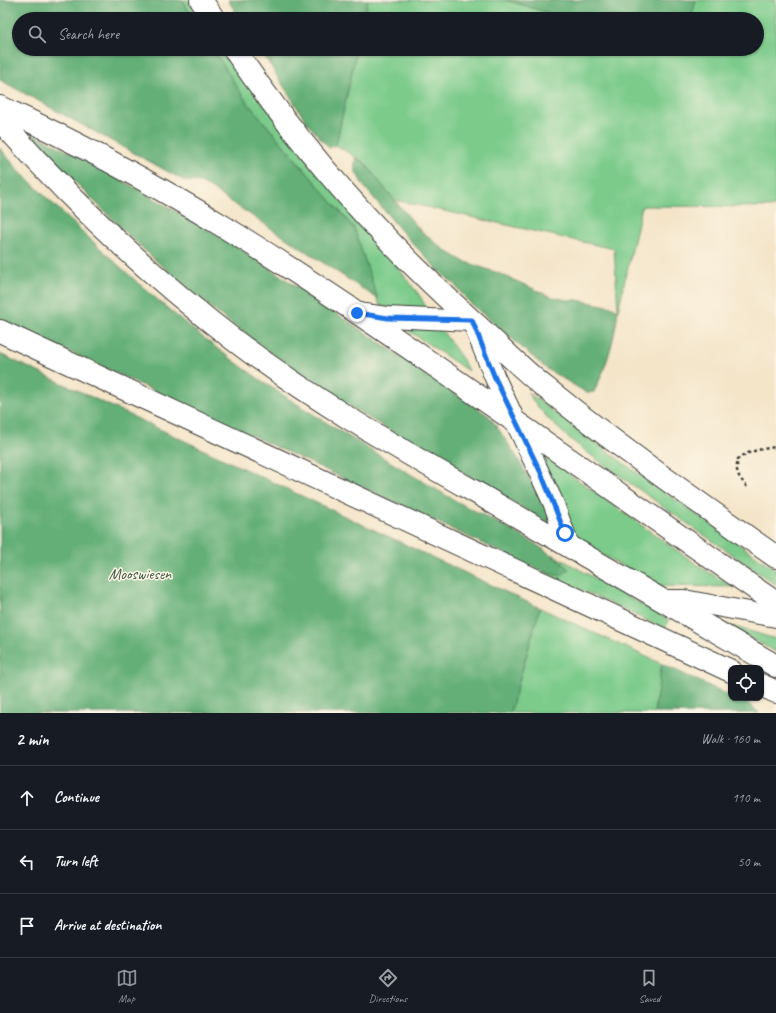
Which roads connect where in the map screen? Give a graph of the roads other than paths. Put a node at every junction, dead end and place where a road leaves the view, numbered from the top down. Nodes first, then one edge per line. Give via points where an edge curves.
1 (201, 0) edge
2 (209, 12) edge
3 (239, 56) edge
4 (0, 107) edge
5 (0, 120) edge
6 (357, 313) junction
7 (472, 320) junction
8 (0, 331) edge
9 (517, 422) junction
10 (570, 548) junction
11 (776, 557) edge
12 (661, 600) junction
13 (776, 603) edge
14 (776, 617) edge
15 (776, 666) edge
16 (728, 670) edge
17 (764, 686) edge
18 (776, 692) edge

1 - 2 highway
3 - 7 highway via 291,127 360,208 402,255
4 - 6 highway via 81,146 204,213
5 - 10 highway via 77,204 177,294 235,341 374,434
6 - 7 lane via 388,318
6 - 9 highway
7 - 9 lane via 495,378
7 - 11 highway via 545,387 636,458
8 - 16 highway
9 - 10 lane via 553,502
9 - 13 highway
10 - 12 highway
12 - 14 lane via 684,600
12 - 15 highway
17 - 18 highway

